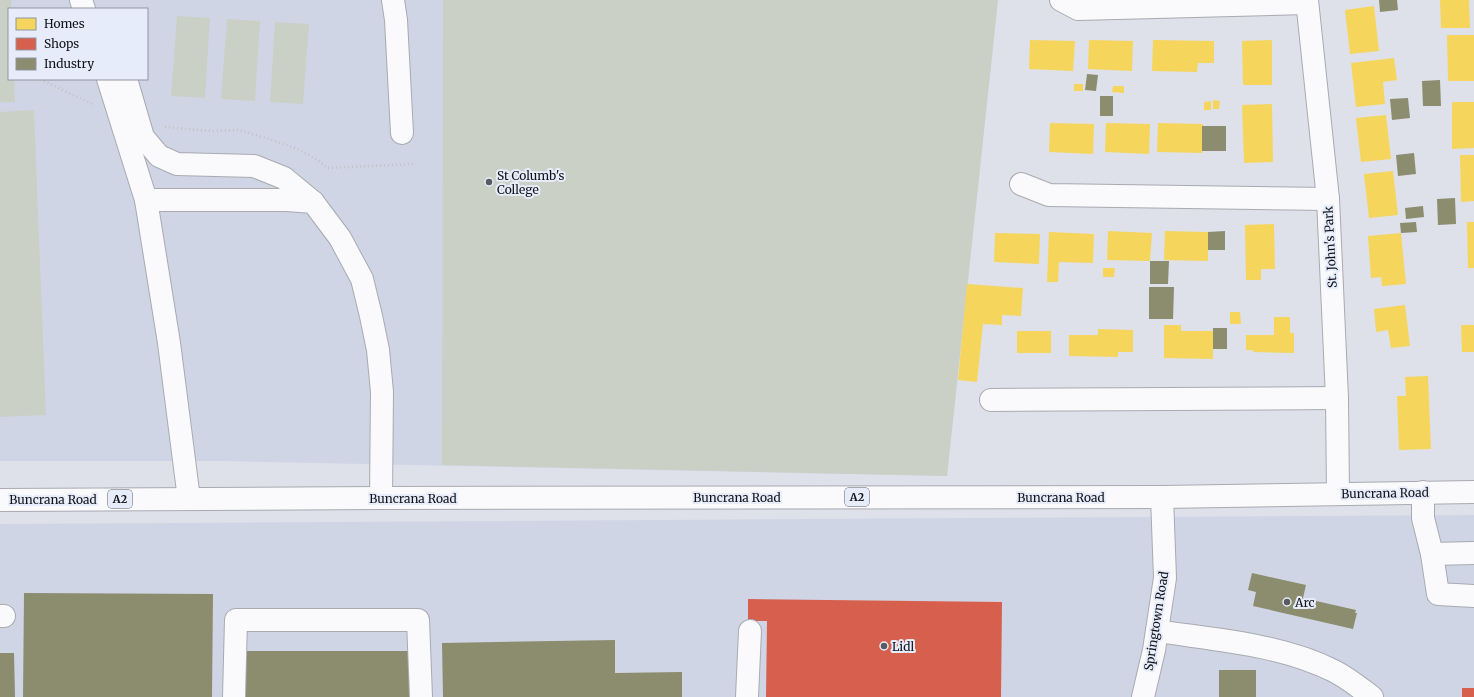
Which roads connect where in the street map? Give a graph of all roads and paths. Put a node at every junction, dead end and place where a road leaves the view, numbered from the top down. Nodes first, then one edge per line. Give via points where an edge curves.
1 (393, 0) edge
2 (1061, 0) edge
3 (1307, 2) edge
4 (109, 80) edge
5 (126, 80) edge
6 (44, 81) dead end
7 (130, 121) junction
8 (402, 133) dead end
9 (415, 164) dead end
10 (1021, 184) dead end
11 (1328, 199) junction
12 (146, 200) junction
13 (312, 202) junction
14 (1337, 398) junction
15 (991, 400) dead end
16 (1423, 492) junction
17 (1474, 492) edge
18 (1338, 494) junction
19 (1162, 497) junction
20 (381, 498) junction
21 (189, 499) junction
22 (0, 500) edge
23 (1474, 553) edge
24 (1432, 554) junction
25 (1474, 596) edge
26 (750, 631) dead end
27 (1157, 631) junction
28 (234, 697) edge
29 (421, 697) edge
30 (746, 697) edge
31 (1143, 697) edge
32 (1372, 697) edge

1 - 8 main road
2 - 3 main road via 1078,9
3 - 11 main road, St. John's Park
4 - 7 main road
5 - 7 main road
6 - 7 path
7 - 9 path via 157,127 239,130 295,148 318,160 327,168
7 - 12 main road
7 - 13 main road via 159,156 177,164 254,166 284,178
10 - 11 main road via 1049,195
11 - 14 main road, St. John's Park
12 - 13 main road
12 - 21 main road via 169,343
13 - 20 main road via 340,238 362,279 369,308 378,350 382,392
14 - 15 main road
14 - 18 main road, St. John's Park
16 - 17 main road, Buncrana Road / A2
16 - 18 main road, Buncrana Road / A2
16 - 24 main road via 1423,518
18 - 19 main road, Buncrana Road / A2
19 - 20 main road, Buncrana Road / A2
19 - 27 main road, Springtown Road via 1165,578
20 - 21 main road, Buncrana Road / A2
21 - 22 main road, Buncrana Road / A2
23 - 24 main road
24 - 25 main road via 1438,594
26 - 30 main road
27 - 31 main road, Springtown Road
27 - 32 main road via 1270,648 1320,664
28 - 29 main road via 236,620 418,620

